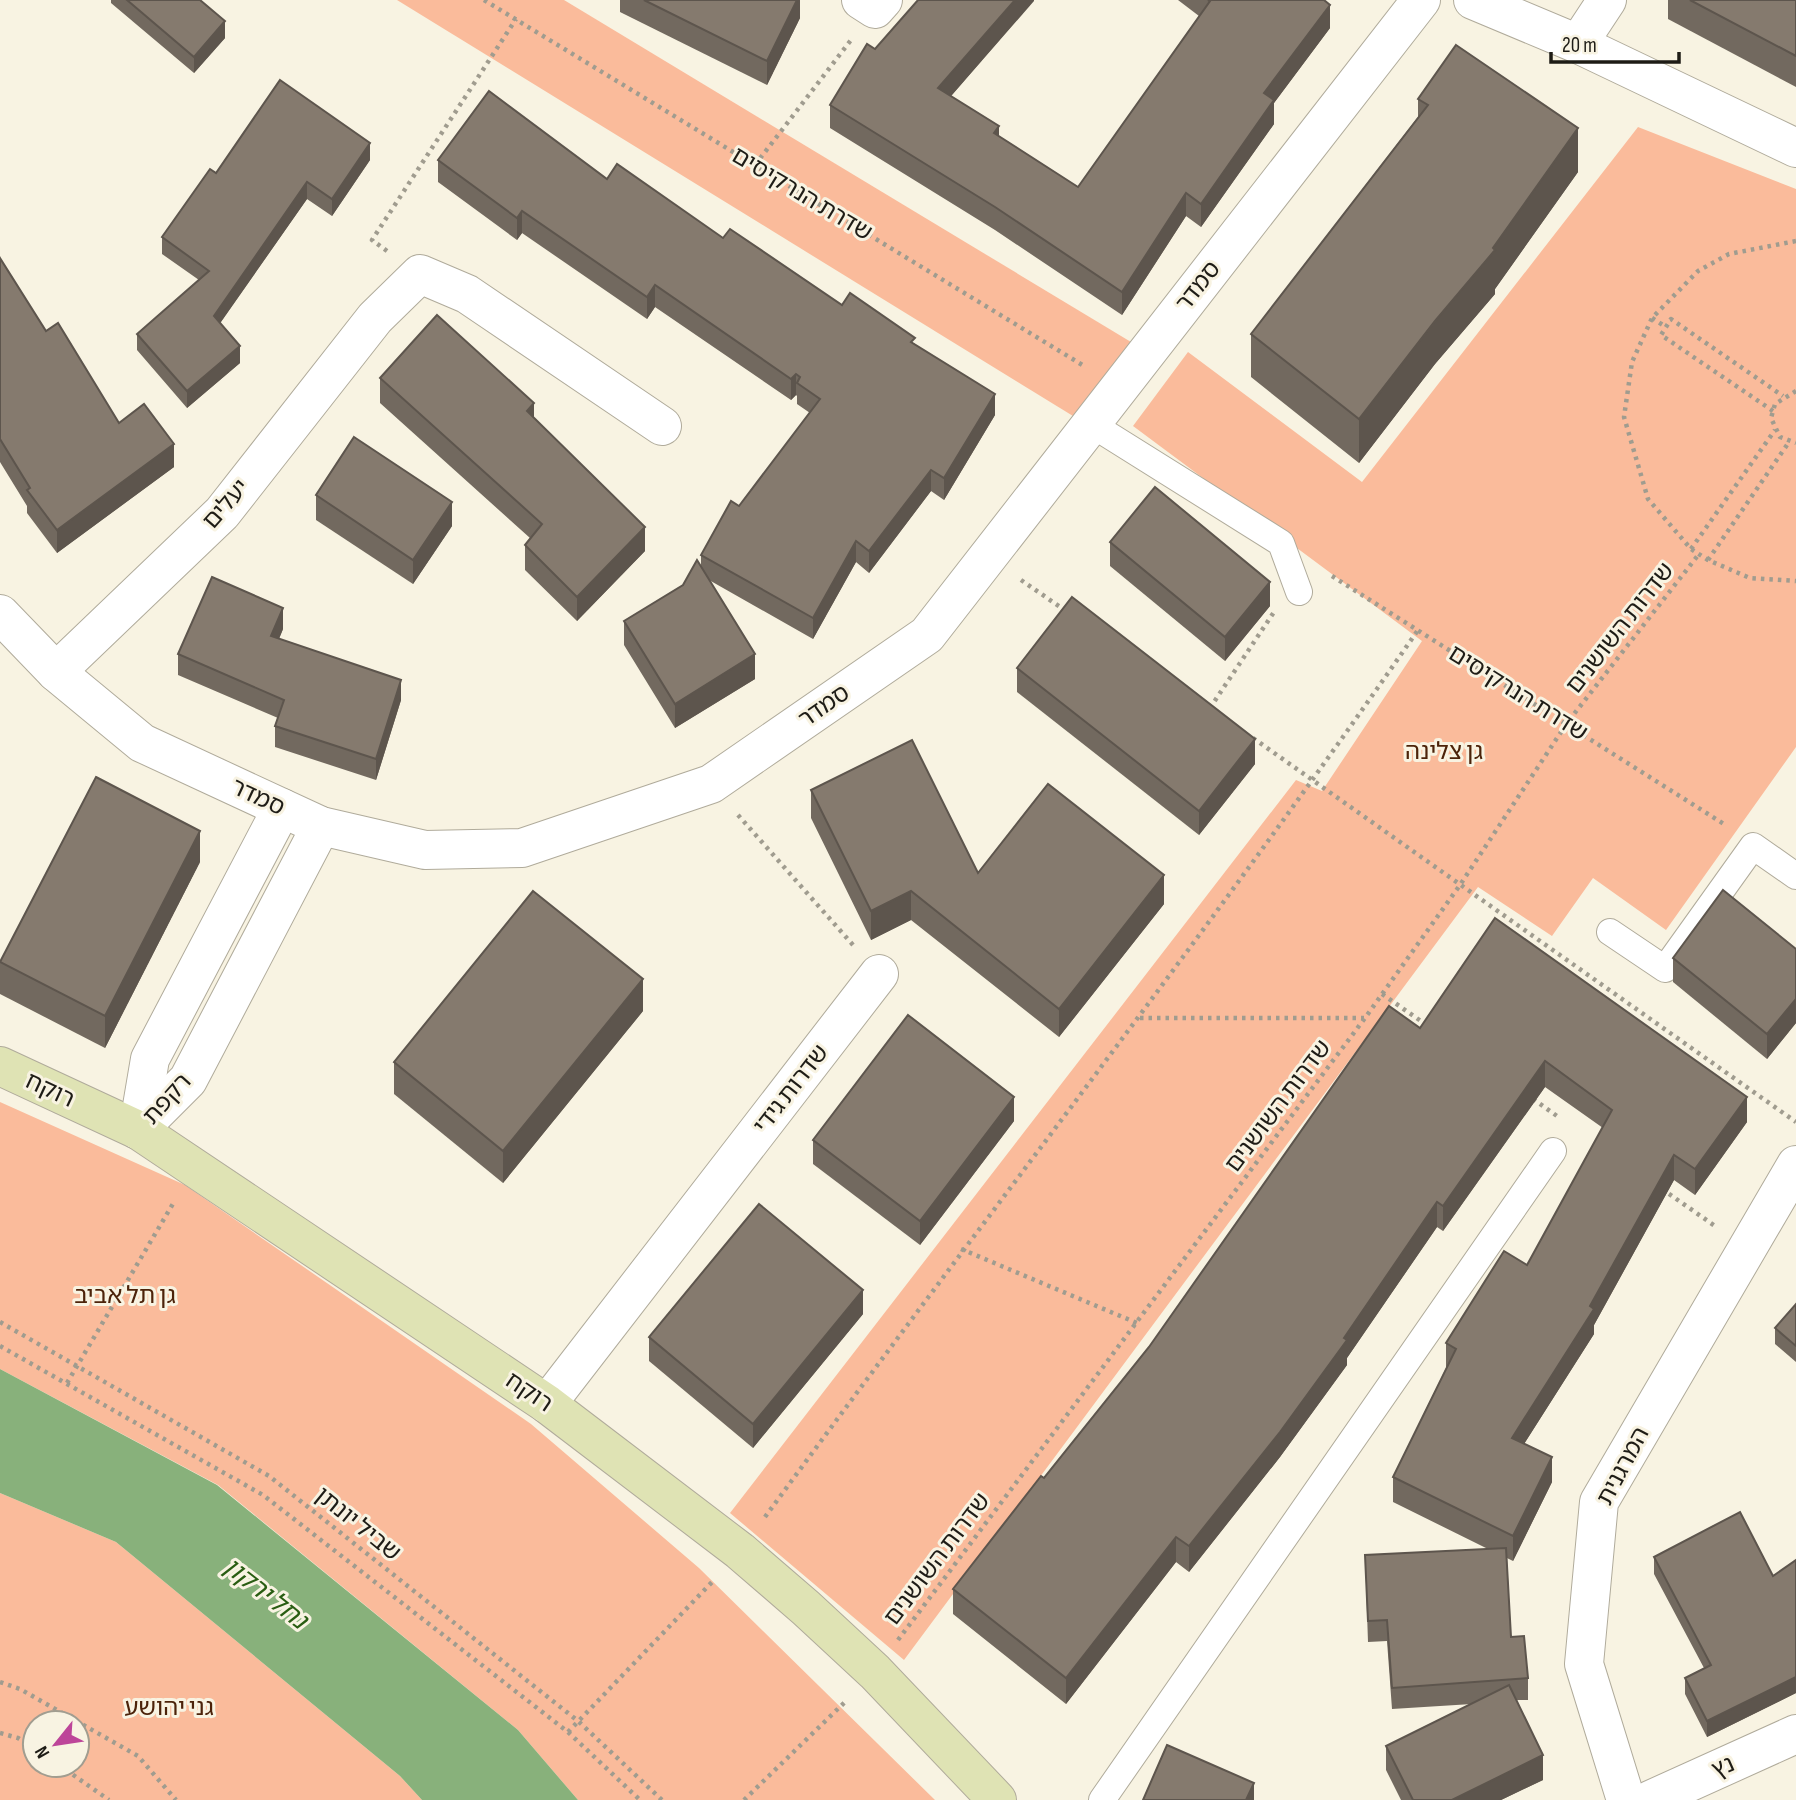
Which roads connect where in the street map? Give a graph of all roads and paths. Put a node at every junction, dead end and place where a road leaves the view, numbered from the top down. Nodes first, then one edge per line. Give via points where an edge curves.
1 (484, 0) edge
2 (1421, 0) edge
3 (1473, 0) edge
4 (1607, 0) edge
5 (873, 3) edge
6 (516, 19) junction
7 (1577, 44) junction
8 (1796, 148) edge
9 (755, 165) junction
10 (1796, 241) edge
11 (420, 274) junction
12 (467, 294) junction
13 (375, 318) junction
14 (1652, 318) junction
15 (1666, 327) junction
16 (1119, 388) junction
17 (1796, 391) edge
18 (1783, 396) junction
19 (1773, 411) junction
20 (1091, 424) junction
21 (662, 426) dead end
22 (1774, 430) junction
23 (1789, 442) junction
24 (1796, 443) edge
25 (1281, 543) junction
26 (1691, 549) junction
27 (1699, 554) junction
28 (989, 558) junction
29 (1708, 560) junction
30 (1796, 581) edge
31 (1297, 586) joint
32 (0, 614) edge
33 (1077, 618) edge
34 (1418, 630) junction
35 (56, 672) junction
36 (1202, 702) edge
37 (1210, 708) junction
38 (1220, 715) edge
39 (1567, 723) junction
40 (1251, 737) edge
41 (1313, 781) junction
42 (710, 784) junction
43 (282, 808) junction
44 (321, 826) junction
45 (1752, 846) junction
46 (1796, 876) edge
47 (1460, 885) junction
48 (1610, 932) dead end
49 (879, 974) joint
50 (1139, 1018) junction
51 (1365, 1018) junction
52 (0, 1066) edge
53 (1796, 1122) edge
54 (138, 1130) junction
55 (1553, 1151) dead end
56 (1796, 1166) edge
57 (195, 1168) junction
58 (961, 1249) junction
59 (0, 1322) edge
60 (1137, 1323) junction
61 (0, 1346) edge
62 (77, 1366) junction
63 (67, 1383) junction
64 (547, 1404) junction
65 (740, 1551) junction
66 (874, 1672) junction
67 (0, 1682) edge
68 (578, 1721) junction
69 (568, 1732) junction
70 (0, 1733) edge
71 (1796, 1734) edge
72 (21, 1740) edge
73 (79, 1779) edge
74 (109, 1800) edge
75 (176, 1800) edge
76 (640, 1800) edge
77 (662, 1800) edge
78 (744, 1800) edge
79 (997, 1800) edge
80 (1102, 1800) edge
81 (1626, 1800) edge
82 (1650, 1800) edge

1 - 6 path, שדרת הנרקיסים
2 - 16 street, סמדר
3 - 7 street
4 - 7 street
5 - 9 path
6 - 9 path, שדרת הנרקיסים
6 - 11 path via 372,240
7 - 8 street
9 - 16 path, שדרת הנרקיסים
10 - 14 path via 1729,254 1698,271
11 - 12 street
11 - 13 street, יעלים
12 - 13 street, יעלים via 424,296
12 - 21 street
13 - 35 street, יעלים via 222,513
14 - 15 path
14 - 26 path via 1632,362 1624,417 1648,499
15 - 18 path via 1671,319
15 - 19 path via 1661,335
16 - 20 street, סמדר
17 - 18 path
18 - 19 path
19 - 22 path
20 - 25 lane
20 - 28 street, סמדר
22 - 23 path
22 - 26 path
23 - 24 path
23 - 29 path
25 - 31 lane
25 - 34 path, שדרת הנרקיסים
26 - 27 path
27 - 29 path
27 - 39 path, שדרות השושנים
28 - 33 path
28 - 42 street, סמדר via 928,635
29 - 30 path via 1750,578
31 - 37 path
32 - 35 street, סמדר
34 - 39 path, שדרת הנרקיסים
34 - 41 path
35 - 43 street, סמדר via 142,743
36 - 37 path
37 - 38 path
39 - 45 path, שדרת הנרקיסים via 1706,810
39 - 47 path, שדרות השושנים
40 - 41 path
41 - 47 path
41 - 50 path
42 - 44 street, סמדר via 522,848 425,850
42 - 49 path
43 - 44 street, סמדר
43 - 54 street, רקפת via 150,1059
44 - 54 street, רקפת via 188,1080
45 - 46 lane
45 - 48 lane via 1665,970
47 - 51 path, שדרות השושנים
47 - 53 path
49 - 64 street, שדרות גידי
50 - 51 path
50 - 58 path
51 - 60 path, שדרות השושנים
52 - 54 street, רוקח
54 - 57 street, רוקח
55 - 80 lane
56 - 81 street, המרגנית via 1599,1502 1584,1664
57 - 62 path
57 - 64 street, רוקח
58 - 60 path
58 - 65 path
59 - 62 path, שביל יונתן
60 - 66 path, שדרות השושנים
61 - 63 path
62 - 63 path
62 - 68 path, שביל יונתן via 269,1476
63 - 69 path via 263,1495
64 - 65 street, רוקח
65 - 66 street, רוקח
65 - 68 path
66 - 78 path, שדרות השושנים
66 - 79 street, רוקח
67 - 75 path via 138,1756
68 - 69 path
68 - 77 path, שביל יונתן
69 - 76 path
70 - 72 path
71 - 82 street, נץ
73 - 74 path

